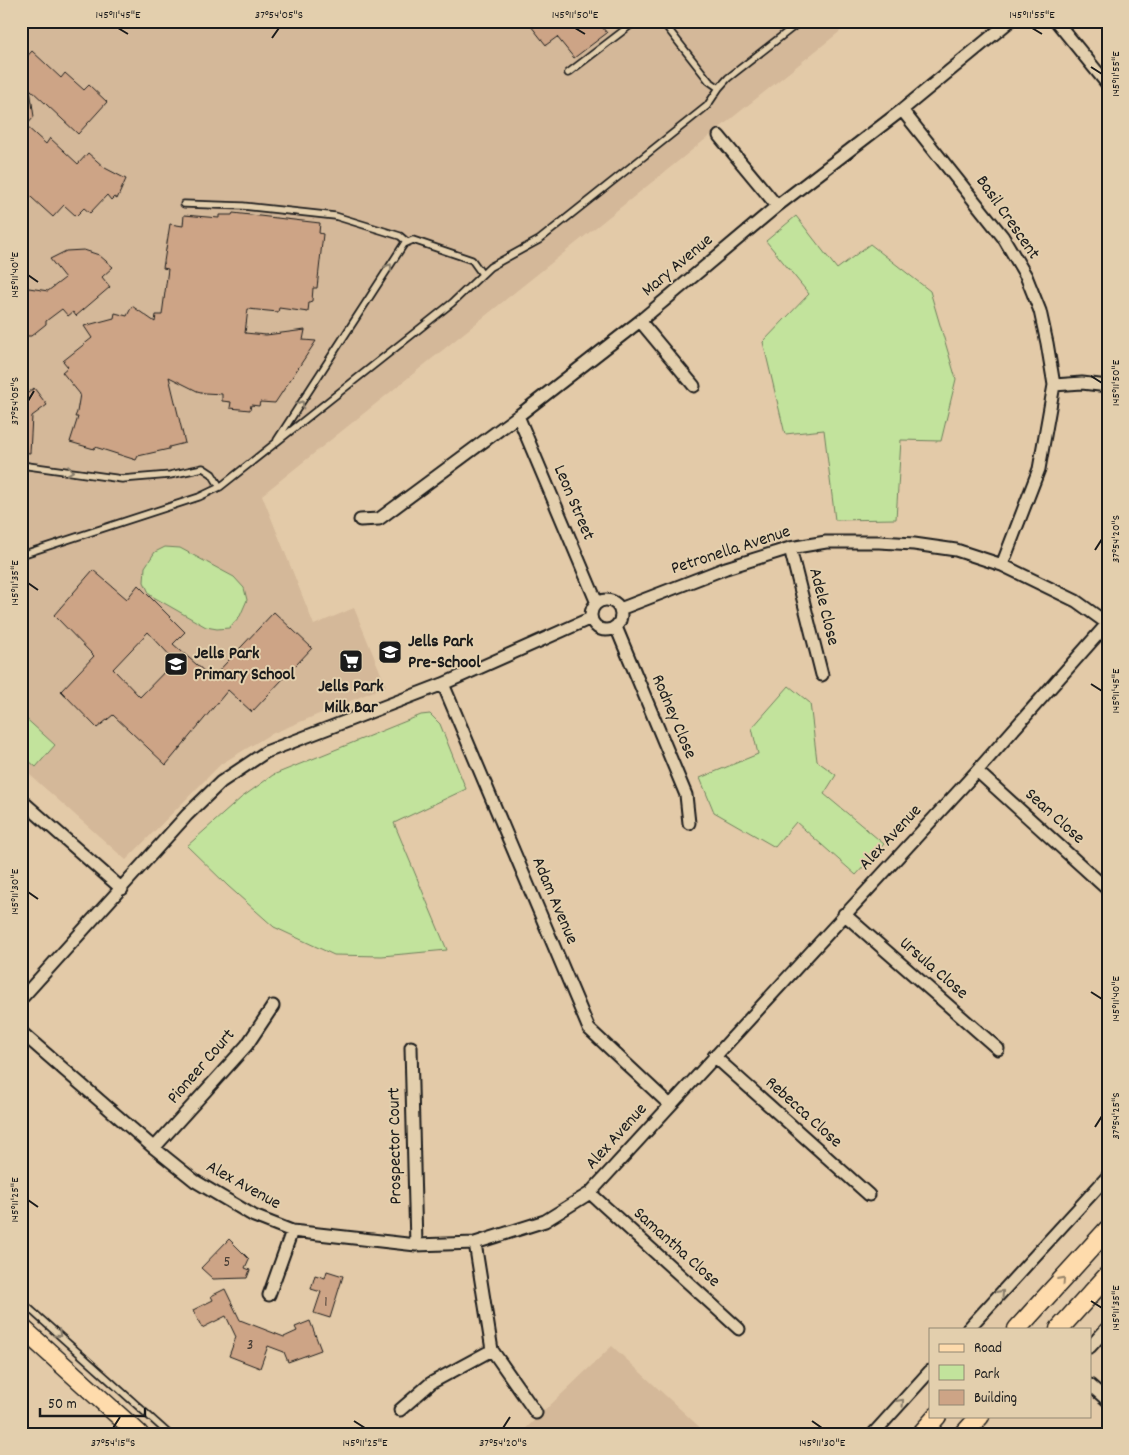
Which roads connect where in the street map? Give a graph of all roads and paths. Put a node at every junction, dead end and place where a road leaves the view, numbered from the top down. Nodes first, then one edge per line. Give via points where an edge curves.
1 (636, 21) edge
2 (662, 21) edge
3 (801, 21) edge
4 (1010, 21) edge
5 (1056, 21) edge
6 (568, 73) dead end
7 (1108, 85) edge
8 (719, 88) junction
9 (902, 110) junction
10 (719, 136) dead end
11 (184, 204) dead end
12 (778, 206) junction
13 (407, 242) junction
14 (482, 274) junction
15 (640, 321) junction
16 (1054, 385) junction
17 (694, 386) dead end
18 (1108, 386) edge
19 (518, 416) junction
20 (274, 444) junction
21 (21, 465) edge
22 (220, 487) junction
23 (360, 520) dead end
24 (790, 548) junction
25 (21, 555) edge
26 (1002, 565) junction
27 (597, 603) junction
28 (620, 609) junction
29 (591, 618) junction
30 (1107, 624) edge
31 (616, 627) junction
32 (822, 675) dead end
33 (443, 684) junction
34 (977, 770) junction
35 (21, 800) edge
36 (689, 823) dead end
37 (122, 889) junction
38 (1108, 890) edge
39 (844, 914) junction
40 (21, 999) edge
41 (272, 1006) dead end
42 (21, 1032) edge
43 (411, 1047) dead end
44 (998, 1049) dead end
45 (714, 1056) junction
46 (670, 1105) junction
47 (154, 1148) junction
48 (1108, 1176) edge
49 (590, 1193) junction
50 (868, 1195) dead end
51 (1108, 1229) edge
52 (292, 1231) junction
53 (475, 1242) junction
54 (416, 1245) junction
55 (1108, 1275) edge
56 (269, 1295) dead end
57 (21, 1301) edge
58 (21, 1327) edge
59 (1108, 1327) edge
60 (969, 1328) edge
61 (1018, 1328) edge
62 (1059, 1328) edge
63 (739, 1329) dead end
64 (1092, 1344) edge
65 (492, 1350) junction
66 (929, 1372) edge
67 (1092, 1387) edge
68 (1108, 1401) edge
69 (400, 1410) dead end
70 (536, 1413) dead end
71 (935, 1418) edge
72 (978, 1418) edge
73 (139, 1434) edge
74 (169, 1434) edge
75 (873, 1434) edge
76 (921, 1434) edge
77 (964, 1434) edge

1 - 6 lane
2 - 8 lane via 709,81
3 - 8 lane
4 - 9 street, Mary Avenue
5 - 7 street
8 - 14 lane via 707,106 539,240
9 - 12 street, Mary Avenue
9 - 16 street, Basil Crescent via 1003,237 1026,276 1040,310
10 - 12 street
11 - 13 lane via 243,206 335,216 400,236
12 - 15 street, Mary Avenue
13 - 14 lane via 413,240 472,260
20 -> 13 lane
14 - 20 lane via 452,303
15 - 17 street
15 - 19 street, Mary Avenue
16 - 18 street via 1082,383
16 - 26 street, Basil Crescent via 1039,469
19 - 23 street, Mary Avenue via 380,519
19 - 27 street, Leon Street
20 - 22 lane
21 -> 22 lane via 122,478 170,475 203,468 212,474
22 - 25 lane via 199,497
24 - 26 street, Petronella Avenue via 826,542 914,544 956,550
24 - 28 street, Petronella Avenue via 726,568
24 - 32 street, Adele Close
26 - 30 street, Petronella Avenue via 1076,600
27 - 28 street via 610,600
27 - 29 street
28 - 31 street via 622,615
29 - 31 street via 601,629
29 - 33 street
30 - 34 street, Alex Avenue
31 - 36 street, Rodney Close via 686,795
33 - 37 street via 266,752 221,782 187,815
33 - 46 street, Adam Avenue via 589,1029
34 - 38 street, Sean Close
34 - 39 street, Alex Avenue
35 - 37 street
37 - 40 street
39 - 44 street, Ursula Close
39 - 45 street, Alex Avenue
41 - 47 street, Pioneer Court via 247,1045
42 - 47 street, Alex Avenue
43 - 54 street, Prospector Court
45 - 46 street, Alex Avenue
45 - 50 street, Rebecca Close
46 - 49 street, Alex Avenue
47 - 52 street, Alex Avenue via 195,1181 254,1216
60 -> 48 street
49 - 53 street, Alex Avenue via 545,1221
49 - 63 street, Samantha Close
61 -> 51 main road
52 - 54 street, Alex Avenue
52 - 56 street
53 - 54 street, Alex Avenue
53 - 65 street
55 - 62 main road
57 -> 74 lane
58 - 73 main road
59 - 64 street
65 - 69 street via 431,1383
65 - 70 street
75 -> 66 street
67 - 68 street
71 - 76 main road
72 - 77 main road

